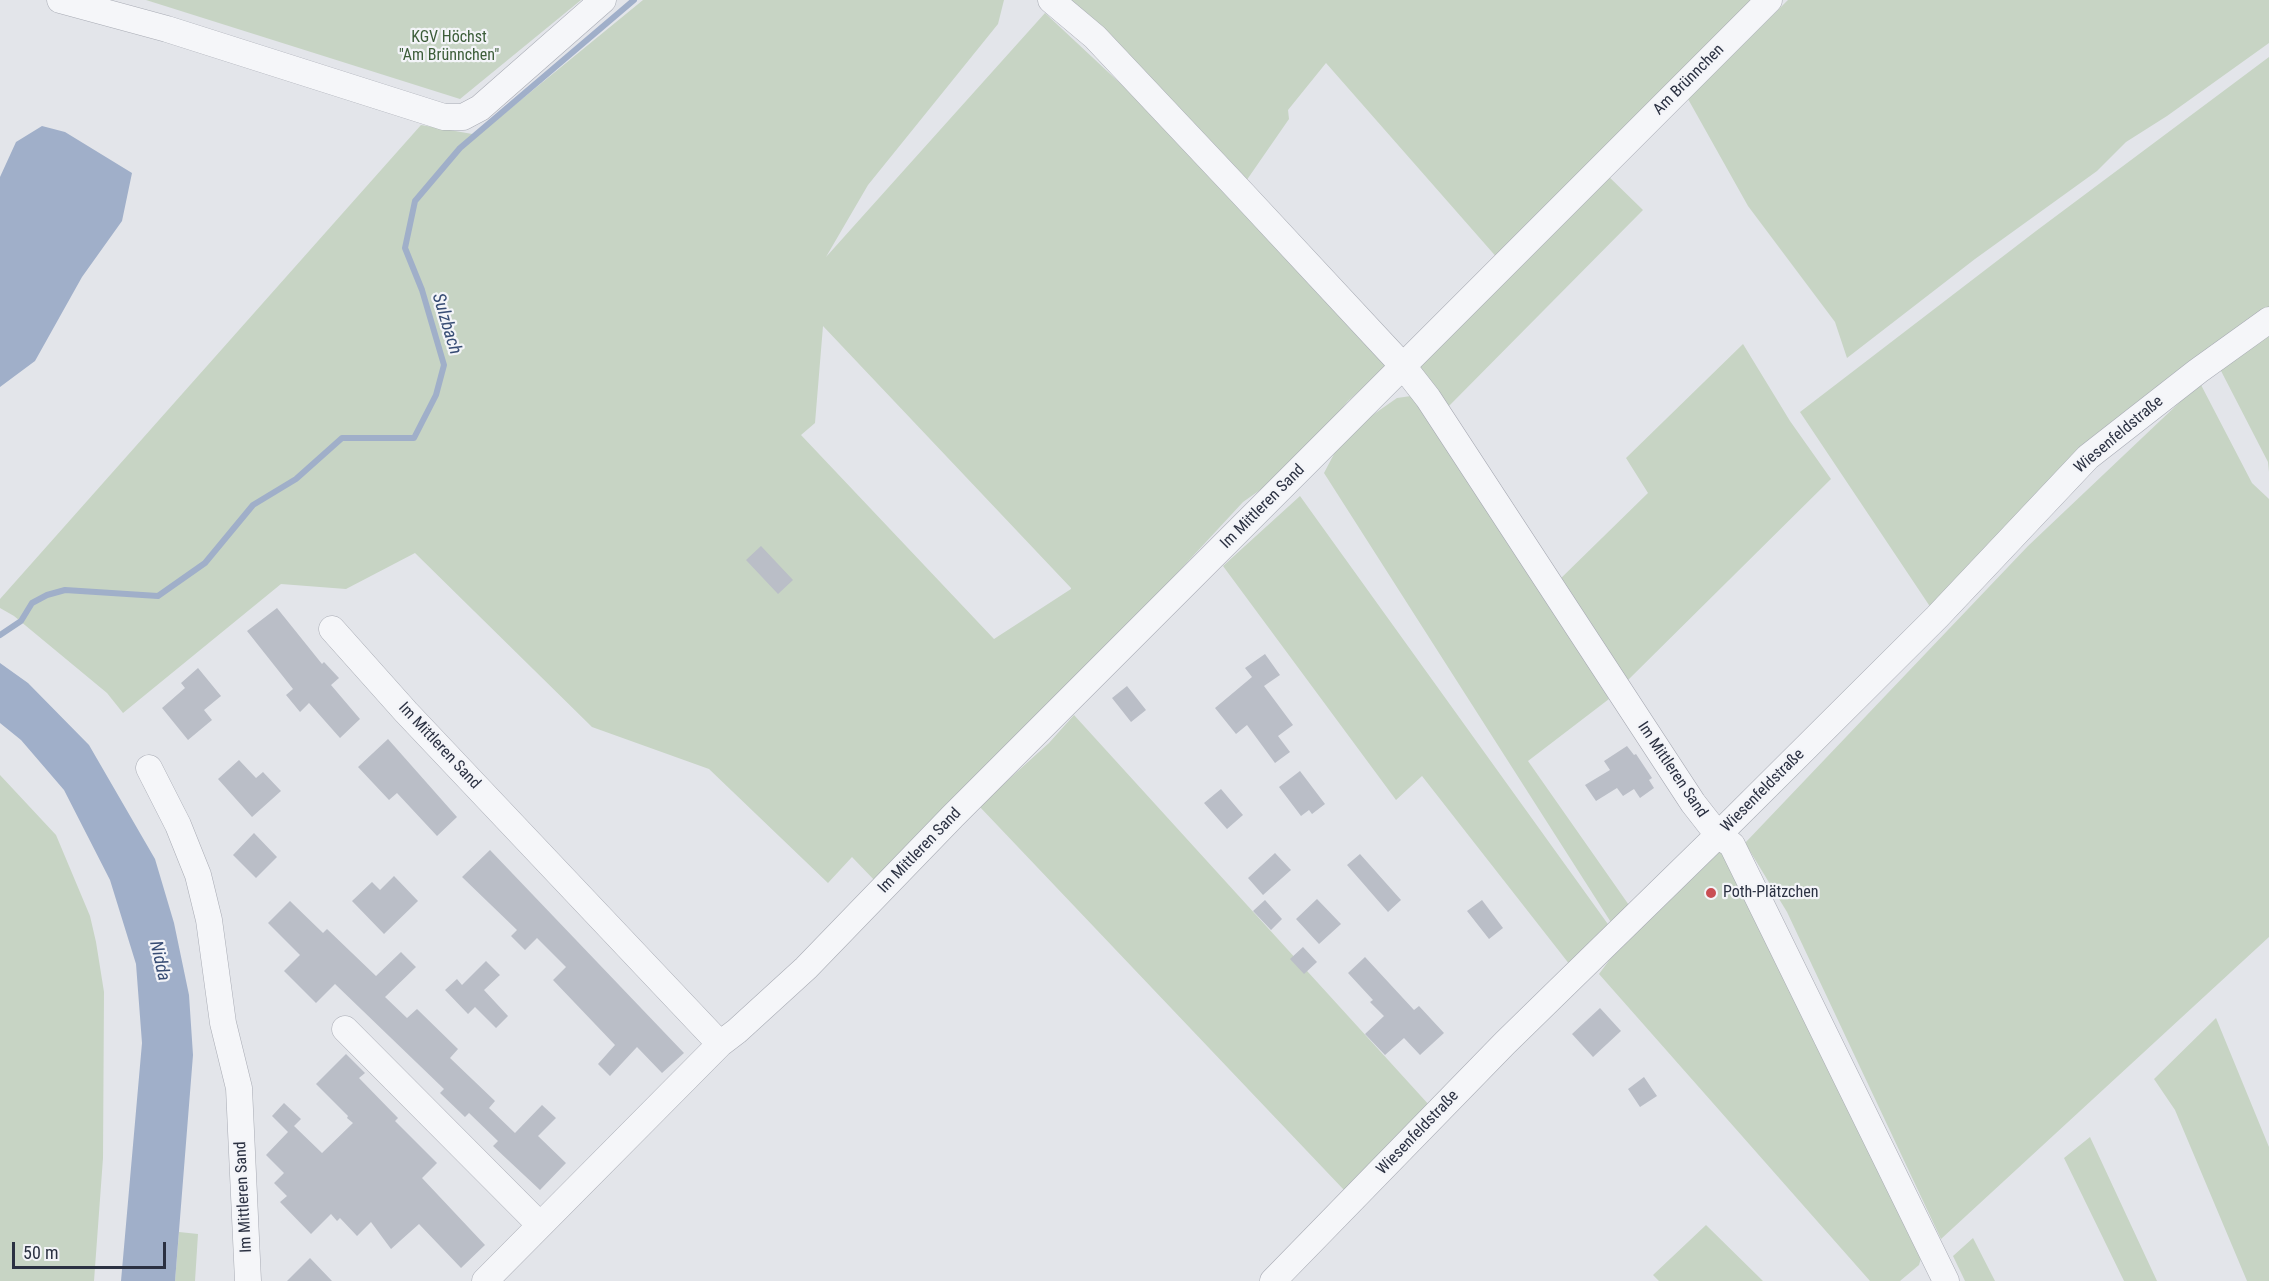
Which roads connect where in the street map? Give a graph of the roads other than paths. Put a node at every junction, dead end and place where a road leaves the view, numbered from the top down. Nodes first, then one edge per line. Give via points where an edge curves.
1 (60, 0) edge
2 (603, 0) edge
3 (1051, 0) edge
4 (1769, 0) edge
5 (2269, 320) edge
6 (1403, 366) junction
7 (332, 629) dead end
8 (149, 768) dead end
9 (1719, 836) junction
10 (345, 1029) dead end
11 (720, 1044) junction
12 (540, 1225) junction
13 (248, 1281) edge
14 (485, 1281) edge
15 (1273, 1281) edge
16 (1946, 1281) edge

1 - 2 street via 168,29 444,117 463,117 480,108
3 - 6 street via 1103,46
4 - 6 street, Am Brünnchen
5 - 9 street, Wiesenfeldstraße via 2088,457 1937,617
6 - 9 street, Im Mittleren Sand via 1428,398 1693,803
6 - 11 street, Im Mittleren Sand via 806,968
7 - 11 street, Im Mittleren Sand
8 - 13 street, Im Mittleren Sand via 198,875 209,920 223,1023 239,1088
9 - 15 street, Wiesenfeldstraße via 1505,1043
9 - 16 street, Im Mittleren Sand via 1732,845 1753,884
10 - 12 street
11 - 12 street, Im Mittleren Sand
12 - 14 street, Im Mittleren Sand

